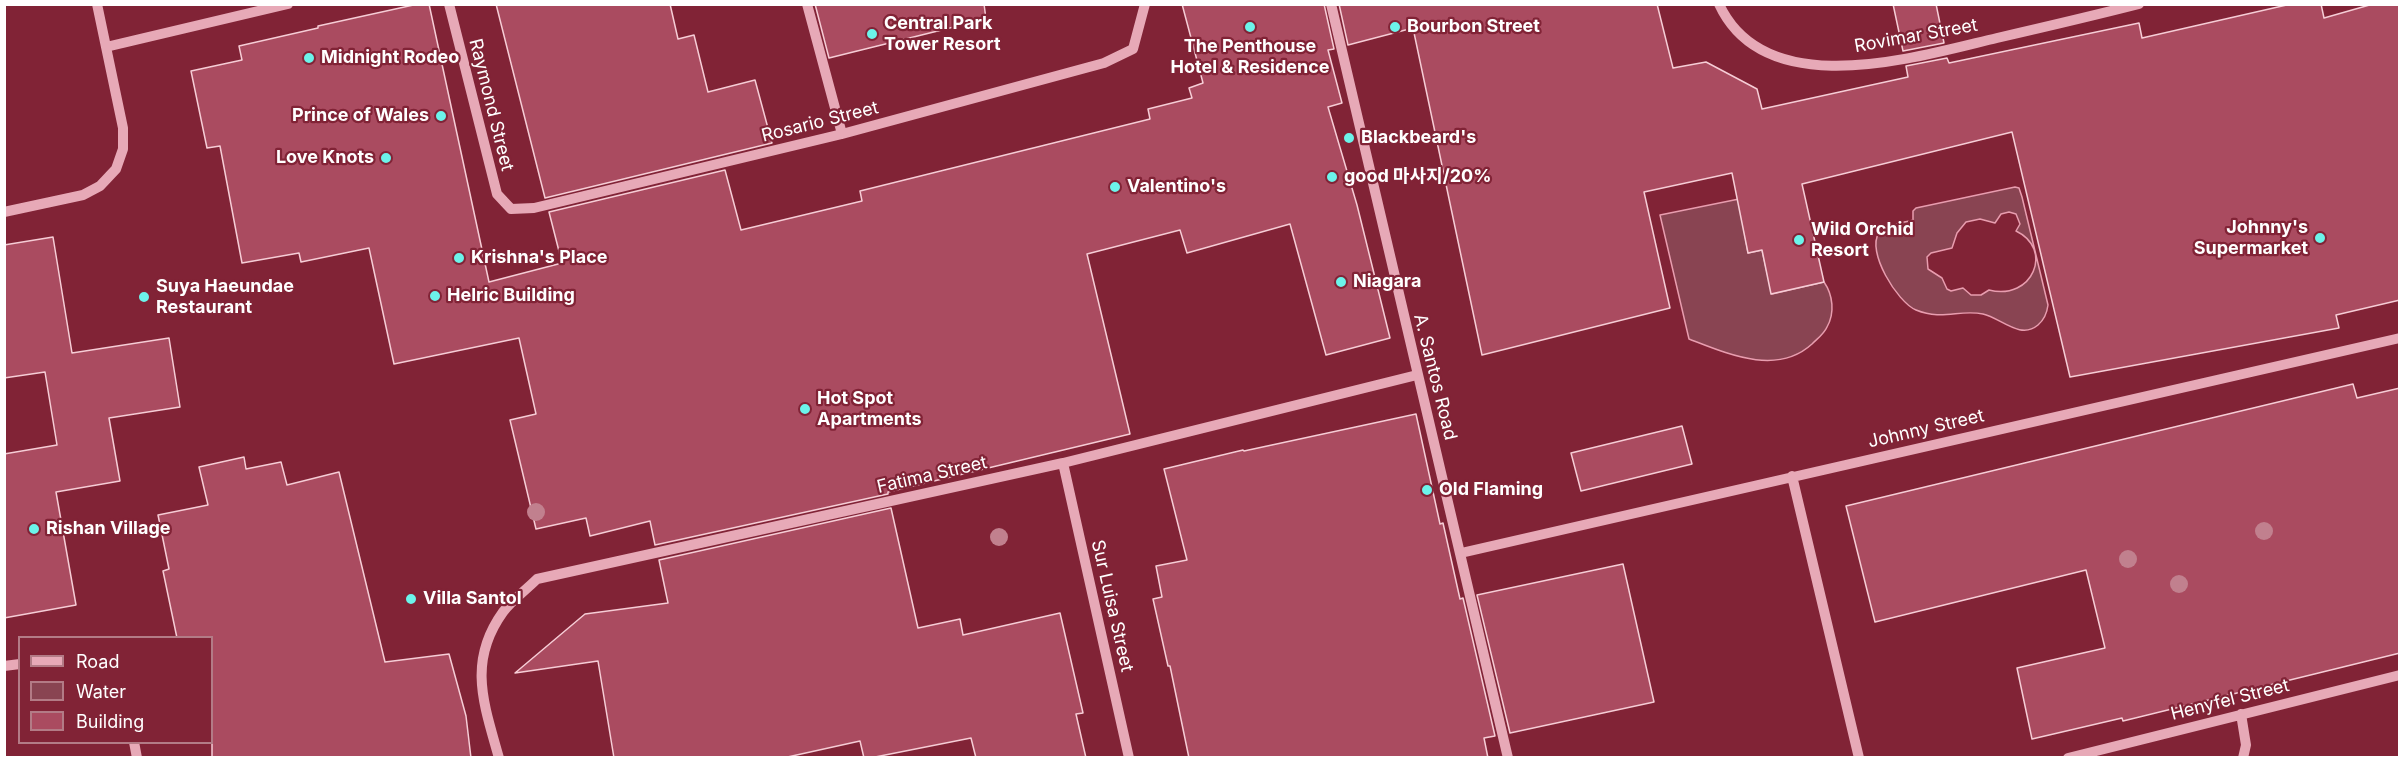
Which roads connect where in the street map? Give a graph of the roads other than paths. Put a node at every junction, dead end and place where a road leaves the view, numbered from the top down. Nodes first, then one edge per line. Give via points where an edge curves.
1 (97, 4) edge
2 (288, 4) edge
3 (449, 4) edge
4 (807, 4) edge
5 (1145, 4) edge
6 (1331, 4) edge
7 (1719, 4) edge
8 (2139, 4) edge
9 (106, 47) junction
10 (842, 134) junction
11 (511, 209) joint
12 (4, 212) edge
13 (2400, 338) edge
14 (1417, 375) junction
15 (1063, 463) junction
16 (1792, 476) junction
17 (1461, 553) junction
18 (2400, 675) edge
19 (2241, 714) junction
20 (499, 758) edge
21 (1128, 758) edge
22 (1508, 758) edge
23 (1859, 758) edge
24 (2068, 758) edge
25 (2243, 758) edge

1 - 9 street
2 - 9 street
3 - 11 street, Raymond Street via 497,194
4 - 10 street
5 - 10 street, Rosario Street via 1133,49 1104,63
6 - 14 street, A. Santos Road
7 - 8 street, Rovimar Street via 1742,38 1778,57 1812,65 1853,66 1938,52
9 - 12 street via 123,128 123,149 116,169 100,186 83,195
10 - 11 street, Rosario Street via 534,208
13 - 16 street, Johnny Street
14 - 15 street, Fatima Street
14 - 17 street, A. Santos Road
15 - 20 street, Fatima Street via 537,579 504,611 484,648 481,692
15 - 21 street, Sur Luisa Street
16 - 17 street, Johnny Street
16 - 23 street
17 - 22 street, A. Santos Road
18 - 19 street, Henyfel Street
19 - 24 street, Henyfel Street
19 - 25 street via 2246,745

